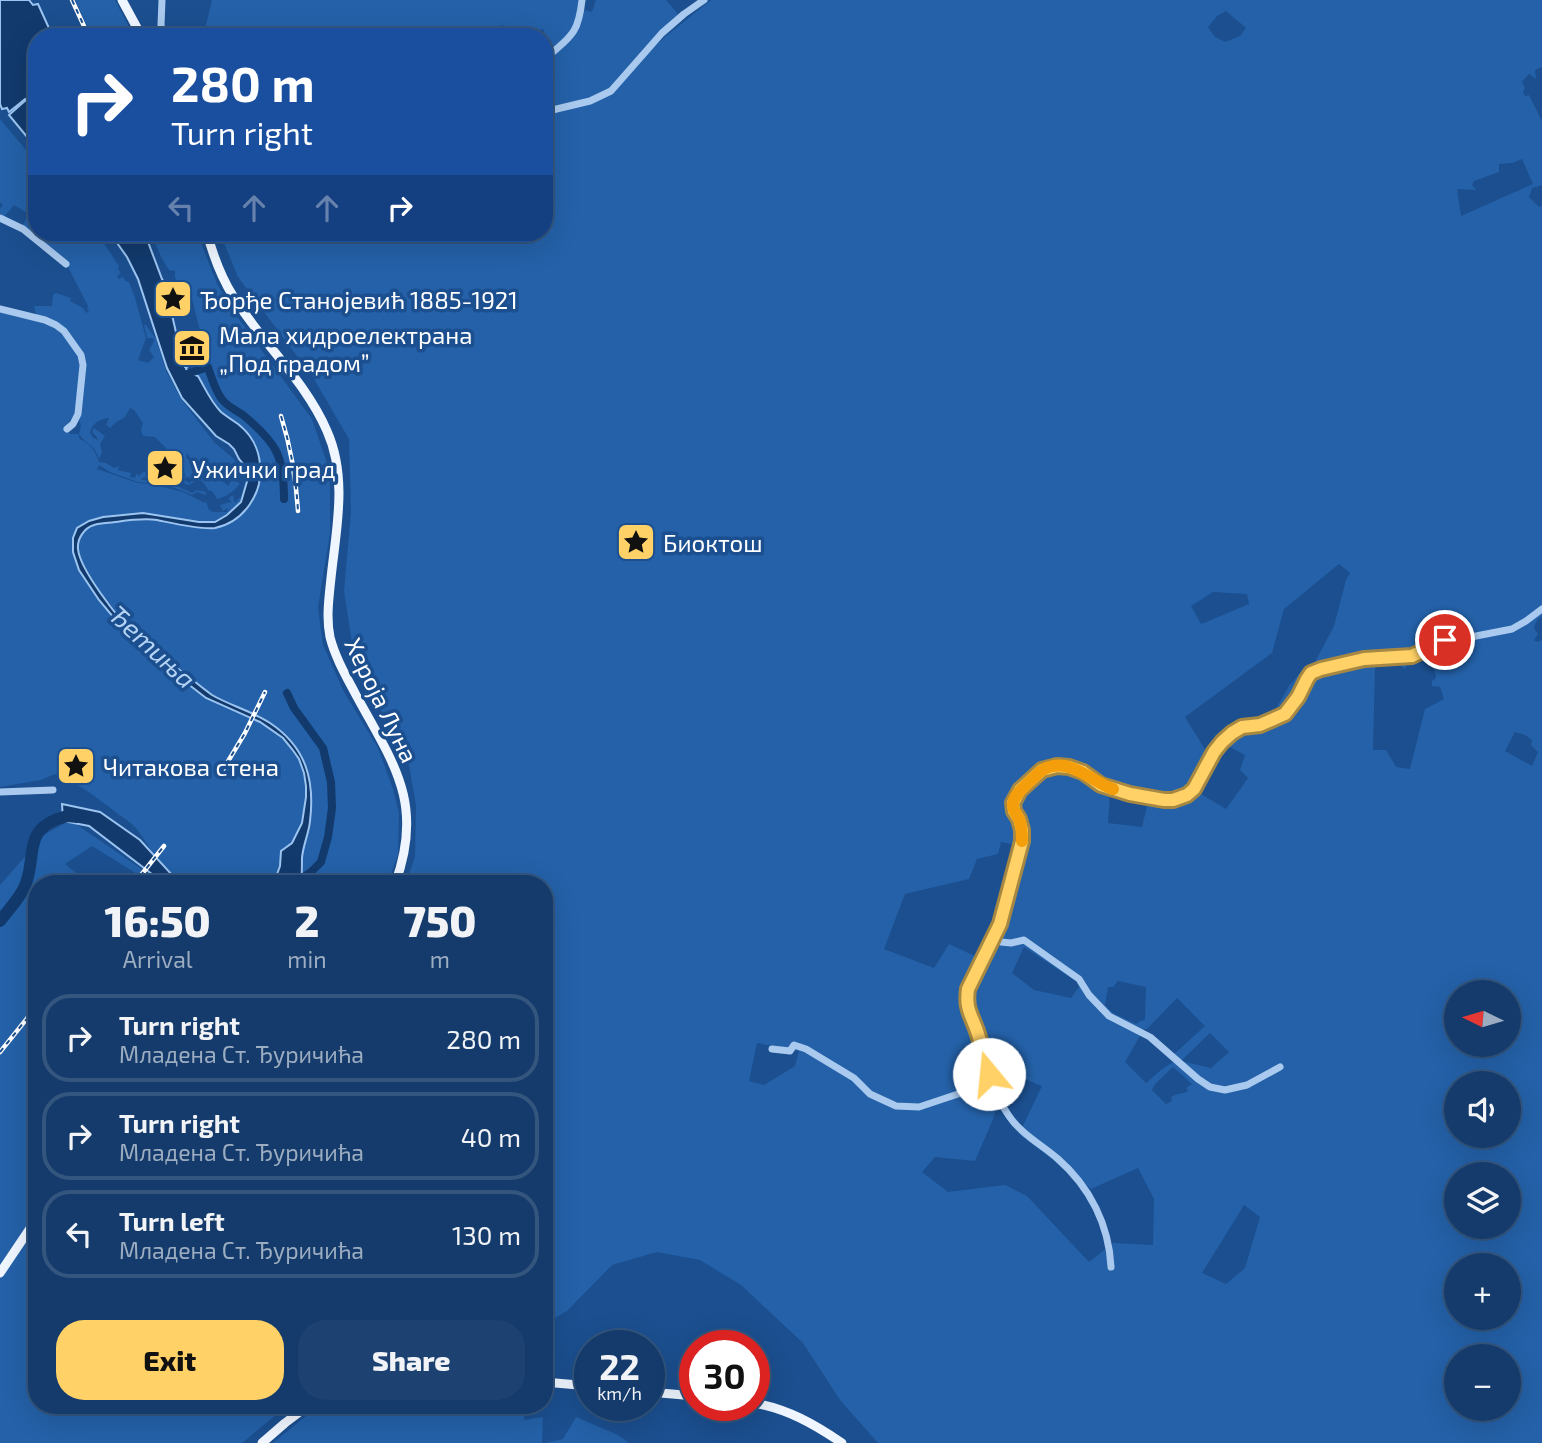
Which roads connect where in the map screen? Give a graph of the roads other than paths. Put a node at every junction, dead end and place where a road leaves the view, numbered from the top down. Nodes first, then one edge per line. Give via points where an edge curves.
1 (122, 0) edge
2 (129, 0) edge
3 (162, 0) edge
4 (582, 0) edge
5 (704, 0) edge
6 (129, 12) junction
7 (137, 28) edge
8 (162, 28) edge
9 (553, 52) edge
10 (553, 110) edge
11 (0, 218) edge
12 (28, 233) edge
13 (39, 242) edge
14 (210, 242) edge
15 (65, 264) dead end
16 (0, 309) edge
17 (67, 429) dead end
18 (1542, 609) edge
19 (53, 790) dead end
20 (0, 792) edge
21 (398, 875) edge
22 (995, 934) junction
23 (772, 1049) dead end
24 (1280, 1067) dead end
25 (994, 1088) junction
26 (28, 1232) edge
27 (1111, 1267) dead end
28 (0, 1273) edge
29 (553, 1383) edge
30 (574, 1385) edge
31 (770, 1407) edge
32 (297, 1414) edge
33 (262, 1443) edge
34 (842, 1443) edge

1 - 6 main road
2 - 6 street
3 - 8 street
4 - 9 street via 572,36
5 - 10 street via 662,33 611,91
6 - 7 main road
11 - 12 street
13 - 15 street
14 - 21 main road, Хероја Луна via 228,288 305,392 332,442 339,501 329,632 341,667 390,757 405,799 407,836
16 - 17 street via 56,325 81,355 78,414
18 - 22 street via 1512,629 1445,640 1412,656 1364,659 1311,673 1285,714 1232,733 1214,752 1194,789 1173,800 1101,785 1069,767 1042,770 1013,803 1022,841
19 - 20 street
22 - 24 street via 1001,942 1024,940 1079,979 1109,1016 1150,1037 1210,1087 1225,1090 1247,1085
22 - 25 street via 966,1001
23 - 25 street via 790,1051 794,1045 806,1049 870,1094 896,1106 919,1107
25 - 27 street via 1010,1118 1082,1184 1105,1228
26 - 28 main road
29 - 30 main road
31 - 34 main road via 797,1415
32 - 33 main road

